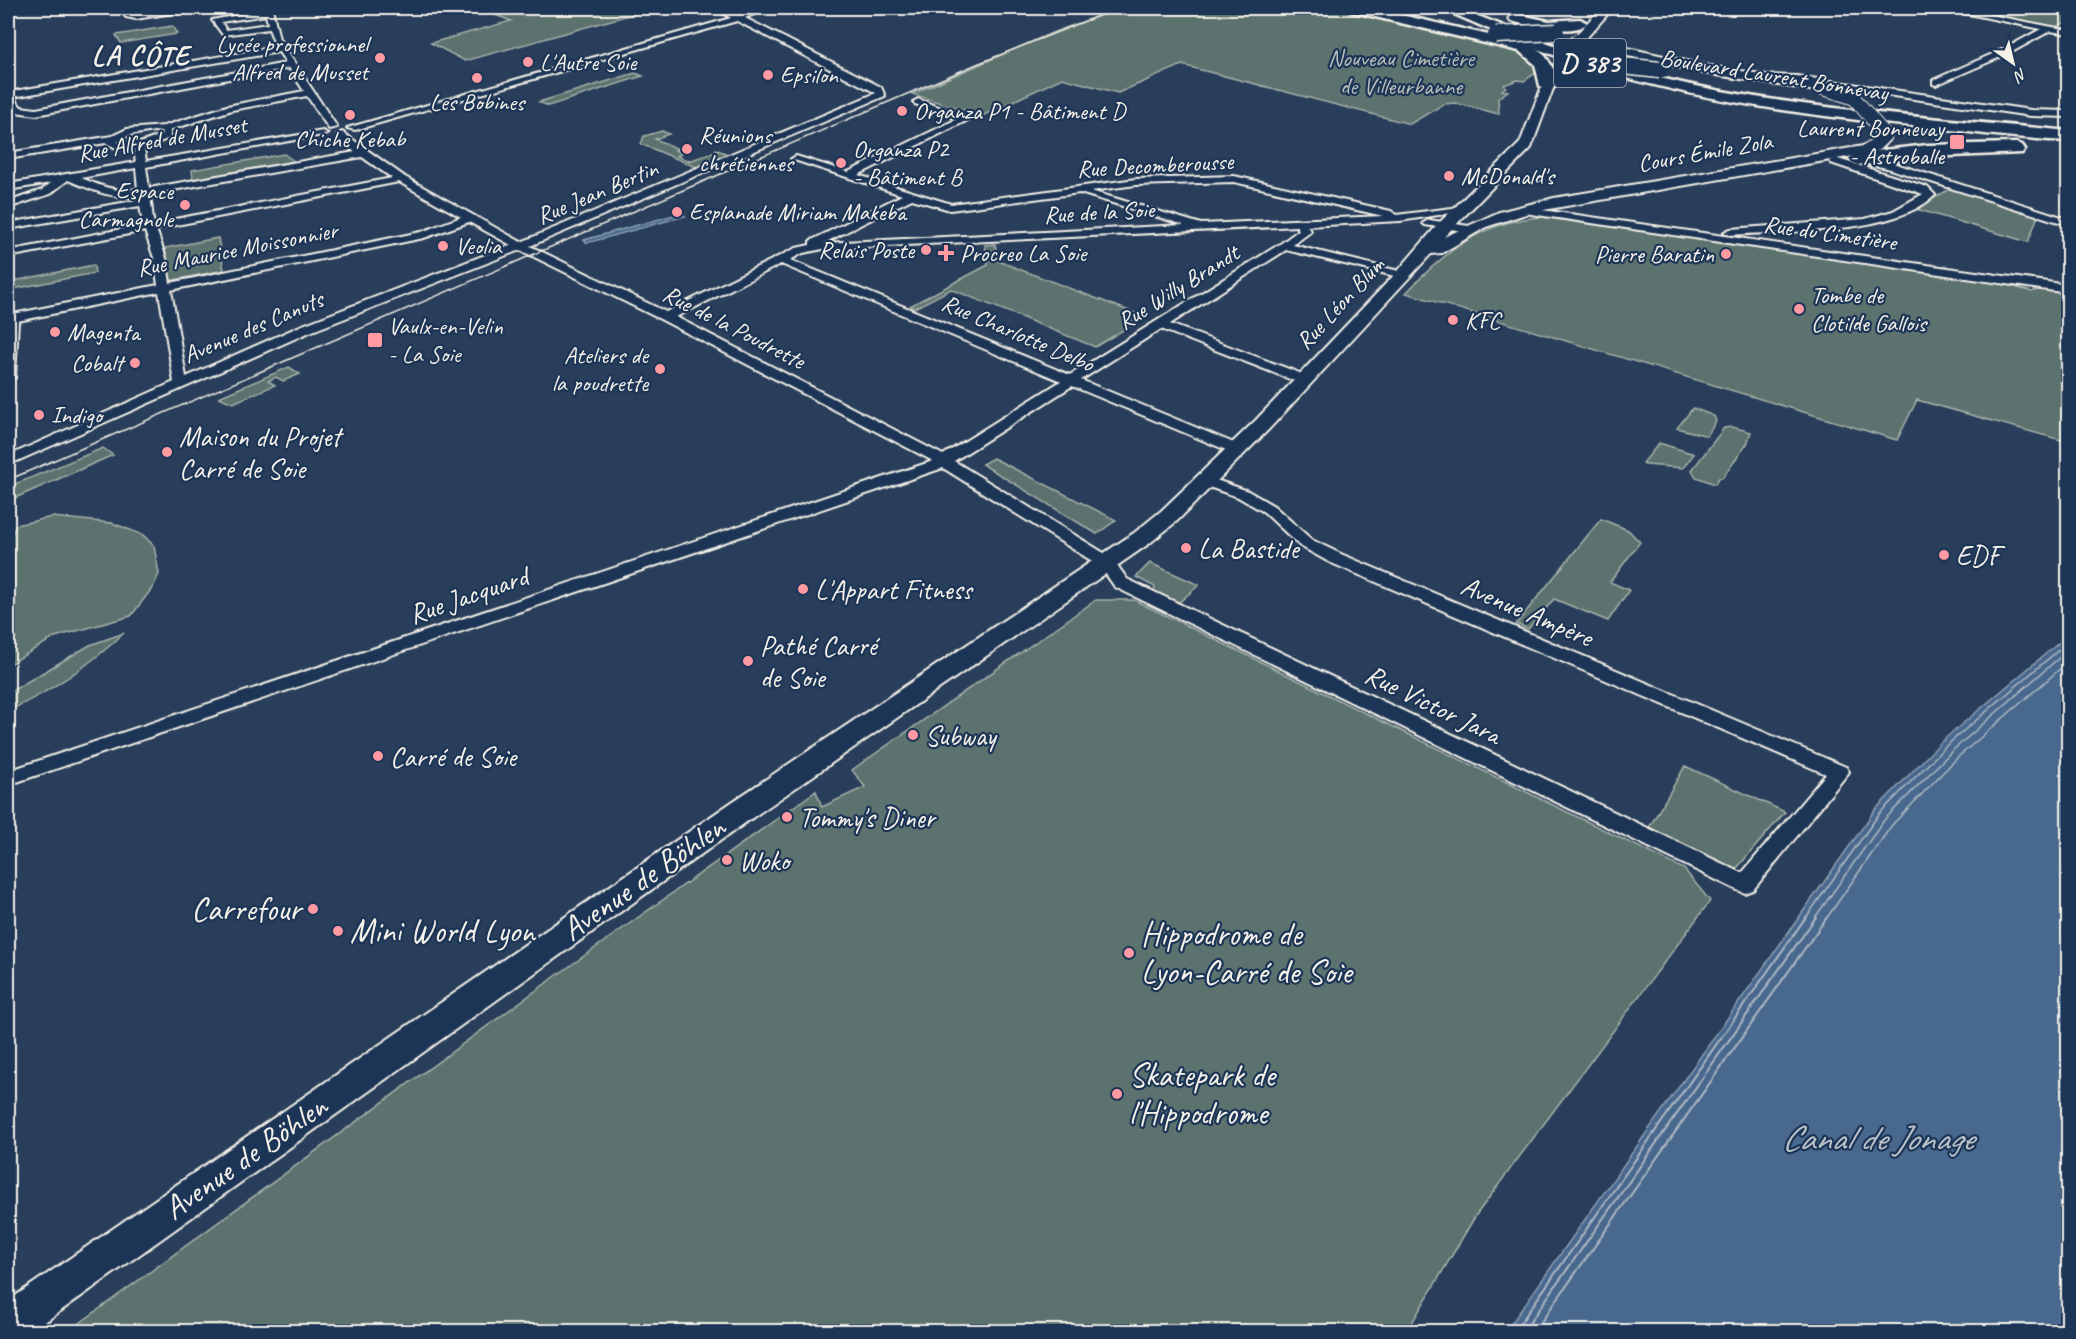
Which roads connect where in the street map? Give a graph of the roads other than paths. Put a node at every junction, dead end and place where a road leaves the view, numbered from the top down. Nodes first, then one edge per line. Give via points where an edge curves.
1 (123, 8) edge
2 (199, 8) edge
3 (718, 8) edge
4 (765, 8) edge
5 (1355, 8) edge
6 (1366, 8) edge
7 (1447, 8) edge
8 (1464, 8) edge
9 (1475, 8) edge
10 (1944, 8) edge
11 (269, 9) edge
12 (1603, 12) edge
13 (1504, 14) dead end
14 (739, 18) junction
15 (1580, 23) junction
16 (270, 26) junction
17 (2049, 28) junction
18 (1531, 29) junction
19 (2068, 32) edge
20 (1575, 44) junction
21 (1599, 45) junction
22 (280, 49) junction
23 (292, 65) junction
24 (1569, 66) junction
25 (1690, 76) junction
26 (1745, 76) junction
27 (1936, 82) dead end
28 (1548, 86) junction
29 (1822, 88) junction
30 (311, 92) junction
31 (8, 96) edge
32 (1739, 98) junction
33 (918, 102) dead end
34 (1965, 111) junction
35 (2068, 114) edge
36 (2068, 119) edge
37 (332, 127) junction
38 (352, 128) junction
39 (165, 129) junction
40 (2068, 129) edge
41 (323, 134) junction
42 (342, 135) junction
43 (2068, 136) edge
44 (111, 139) junction
45 (2068, 143) edge
46 (139, 146) junction
47 (2068, 150) edge
48 (364, 154) junction
49 (8, 156) edge
50 (796, 159) dead end
51 (1857, 159) junction
52 (1835, 162) junction
53 (142, 164) junction
54 (67, 176) junction
55 (847, 176) junction
56 (401, 179) junction
57 (8, 186) edge
58 (1081, 188) junction
59 (1631, 189) junction
60 (1498, 191) junction
61 (909, 196) junction
62 (145, 197) junction
63 (1550, 202) junction
64 (1469, 203) junction
65 (8, 206) edge
66 (1360, 206) junction
67 (1521, 210) junction
68 (470, 218) junction
69 (1400, 218) junction
70 (1586, 218) junction
71 (1370, 220) junction
72 (2068, 222) edge
73 (1300, 223) junction
74 (149, 224) junction
75 (8, 226) edge
76 (1445, 226) junction
77 (1200, 229) junction
78 (1469, 229) junction
79 (1693, 233) junction
80 (520, 245) junction
81 (1284, 246) junction
82 (805, 249) junction
83 (8, 254) edge
84 (781, 260) junction
85 (1403, 276) junction
86 (164, 287) junction
87 (2068, 289) edge
88 (666, 317) junction
89 (1162, 325) junction
90 (8, 378) edge
91 (1305, 380) junction
92 (1073, 381) junction
93 (181, 383) junction
94 (1236, 449) junction
95 (8, 461) edge
96 (943, 461) junction
97 (1205, 481) junction
98 (1106, 562) junction
99 (8, 778) edge
100 (1745, 884) joint
101 (8, 1324) edge

1 - 2 street via 136,17
3 - 14 street
4 - 14 street
5 - 28 highway via 1534,52 1547,69
6 - 15 highway, bridge via 1496,35 1556,33
7 - 32 highway, Boulevard Laurent Bonnevay / D 383 via 1589,63 1657,82
8 - 40 highway, Boulevard Laurent Bonnevay / D 383 via 1601,59 1692,83 1835,106
9 - 18 highway
10 - 17 street
11 - 16 street
11 - 16 street via 216,20 223,33
12 - 15 highway
12 - 20 main road
12 - 21 main road via 1589,37
13 - 15 highway via 1533,23
14 - 38 street
14 - 80 street, Rue Jean Bertin via 878,89 881,96
16 - 22 street
17 - 19 street
17 - 27 street
18 - 29 highway via 1702,71
18 - 34 highway via 1587,48 1707,75
20 - 21 main road
20 - 24 main road, bridge
21 - 26 main road
22 - 23 street
22 - 31 street
23 - 30 street
23 - 31 street via 36,112 18,110
24 - 25 highway, bridge via 1613,65
24 - 28 highway
25 - 34 highway
25 - 40 highway via 1775,93
26 - 29 main road
26 - 35 street via 1797,79 2031,113
28 - 60 main road, Rue Léon Blum via 1526,145
29 - 59 main road, Cours Émile Zola, bridge via 1854,98 1882,131 1880,144 1865,150
30 - 37 street
30 - 39 street via 230,108
32 - 43 highway, Boulevard Laurent Bonnevay / D 383
32 - 45 highway via 1866,121
33 - 55 street via 965,119
34 - 36 highway
37 - 38 street
37 - 41 street
38 - 42 street
39 - 44 street via 136,129
39 - 46 street via 168,132 163,138
41 - 42 street, Rue Alfred de Musset
41 - 53 street, Rue Alfred de Musset
42 - 48 street, Rue de la Poudrette
44 - 46 street via 118,146
44 - 49 street
46 - 53 street
47 - 51 highway via 2004,148
48 - 56 street, Rue de la Poudrette
48 - 62 street via 196,181
50 - 55 street
51 - 52 main road, Cours Émile Zola
51 - 72 street via 1889,165
52 - 59 main road, Cours Émile Zola
52 - 79 street via 1923,189 1930,195 1897,213 1866,222
53 - 54 street, Rue Alfred de Musset
53 - 62 street
54 - 57 street, Rue Alfred de Musset
54 - 62 street via 107,192
54 - 65 street via 46,192
55 - 61 street
56 - 68 street, Rue de la Poudrette
56 - 74 street
58 - 61 street, Rue Decomberousse via 950,207
58 - 66 street, Rue Decomberousse via 1234,179
58 - 77 street via 1086,193 1191,222
59 - 63 main road, Cours Émile Zola
60 - 63 main road via 1521,201
60 - 64 main road, Rue Léon Blum
61 - 82 street
62 - 74 street
62 - 75 street
63 - 67 main road, Cours Émile Zola
63 - 70 street, Rue du Cimetière via 1559,211
64 - 67 main road
64 - 69 street, Rue de la Soie
64 - 76 main road, Rue Léon Blum
66 - 69 street
66 - 71 street
67 - 70 street, Rue du Cimetière
67 - 78 main road, Cours Émile Zola
68 - 80 street, Rue de la Poudrette
68 - 86 street, Rue Maurice Moissonnier via 424,235
69 - 71 street, Rue de la Soie
69 - 76 street, Rue de la Soie
70 - 79 street, Rue du Cimetière
71 - 73 street, Rue de la Soie
73 - 77 street, Rue de la Soie
73 - 81 street, Rue Willy Brandt via 1305,231
74 - 83 street
74 - 86 street
76 - 78 street, Rue de la Soie
76 - 85 main road, Rue Léon Blum
77 - 82 street, Rue de la Soie
78 - 85 main road, Cours Émile Zola
79 - 87 street, Rue du Cimetière
80 - 88 street, Rue de la Poudrette
80 - 93 street, Avenue des Canuts via 315,325
81 - 85 street
81 - 89 street, Rue Willy Brandt
82 - 84 street
84 - 88 street
84 - 92 street, Rue Charlotte Delbo
85 - 91 main road, Rue Léon Blum
86 - 90 street, Rue Maurice Moissonnier via 12,318
86 - 93 street
88 - 96 street, Rue de la Poudrette
89 - 91 street
89 - 92 street, Rue Willy Brandt
91 - 94 main road, Rue Léon Blum
92 - 94 street, Rue Charlotte Delbo
92 - 96 street, Rue Willy Brandt
93 - 95 street, Avenue des Canuts
94 - 97 main road, Rue Léon Blum
96 - 98 street, Rue de la Poudrette
96 - 99 street, Rue Jacquard via 917,473
97 - 98 main road, Rue Léon Blum via 1169,516
97 - 100 street, Avenue Ampère via 1244,494 1269,509 1306,543 1335,558 1839,772
98 - 100 street, Rue Victor Jara via 1121,583
98 - 101 main road, Avenue de Böhlen via 777,785

